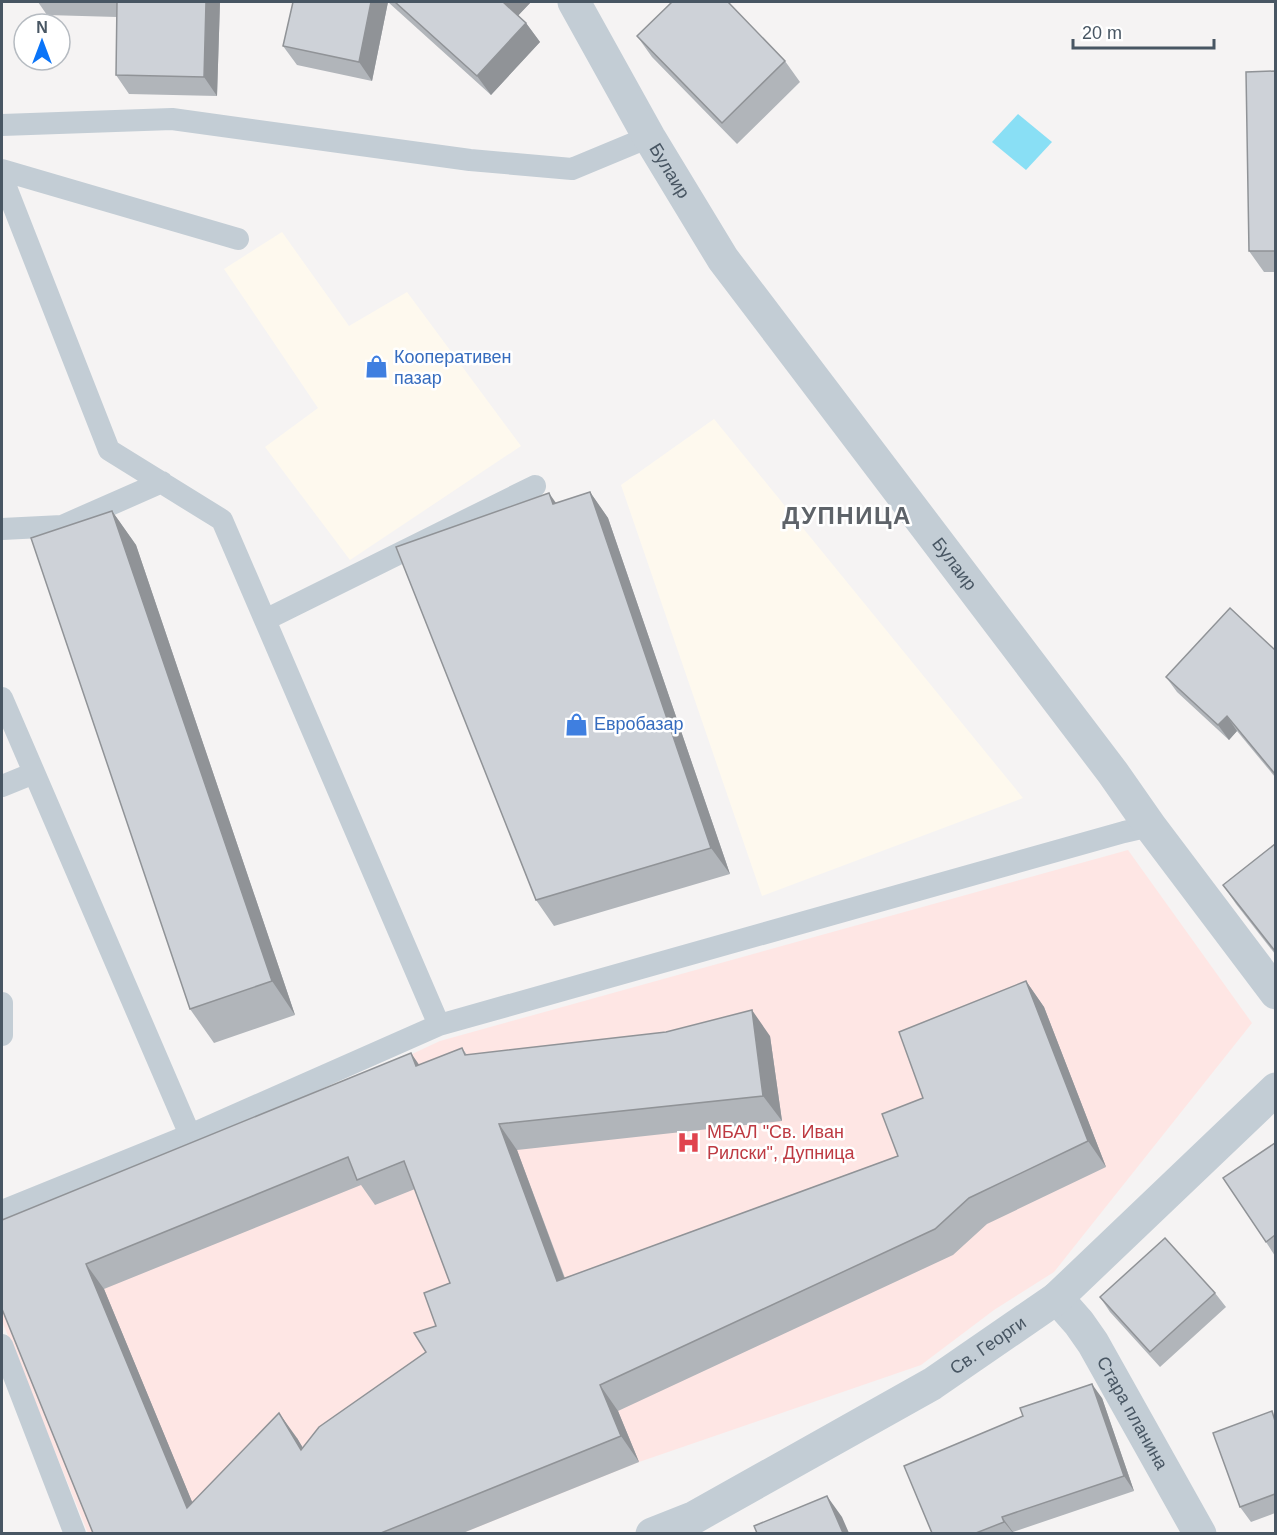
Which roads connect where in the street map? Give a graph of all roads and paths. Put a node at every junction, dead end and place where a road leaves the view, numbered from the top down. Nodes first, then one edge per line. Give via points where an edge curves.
1 (574, 2) edge
2 (2, 125) edge
3 (649, 137) junction
4 (2, 170) edge
5 (2, 177) edge
6 (238, 239) dead end
7 (162, 482) junction
8 (535, 486) dead end
9 (2, 529) edge
10 (265, 620) junction
11 (2, 698) edge
12 (34, 773) junction
13 (2, 786) edge
14 (1150, 826) junction
15 (1275, 993) edge
16 (2, 1003) edge
17 (439, 1025) junction
18 (2, 1035) edge
19 (1275, 1089) edge
20 (190, 1135) junction
21 (2, 1211) edge
22 (1057, 1298) junction
23 (2, 1345) edge
24 (699, 1525) edge
25 (75, 1533) edge
26 (652, 1533) edge
27 (1200, 1533) edge

1 - 3 street, Булаир
2 - 3 lane via 172,119 470,160 572,169
3 - 14 street, Булаир via 723,259
4 - 6 lane
5 - 7 lane via 109,450
7 - 9 lane via 62,526
7 - 10 lane via 222,520
8 - 10 lane
10 - 17 lane
11 - 12 lane
12 - 13 lane
12 - 20 lane
14 - 15 street, Булаир
14 - 17 lane
16 - 18 lane
17 - 20 lane
19 - 22 street, Св. Георги
20 - 21 lane
22 - 24 street, Св. Георги via 932,1384
22 - 27 street, Стара планина via 1093,1343
23 - 25 lane
24 - 26 street, Св. Георги

